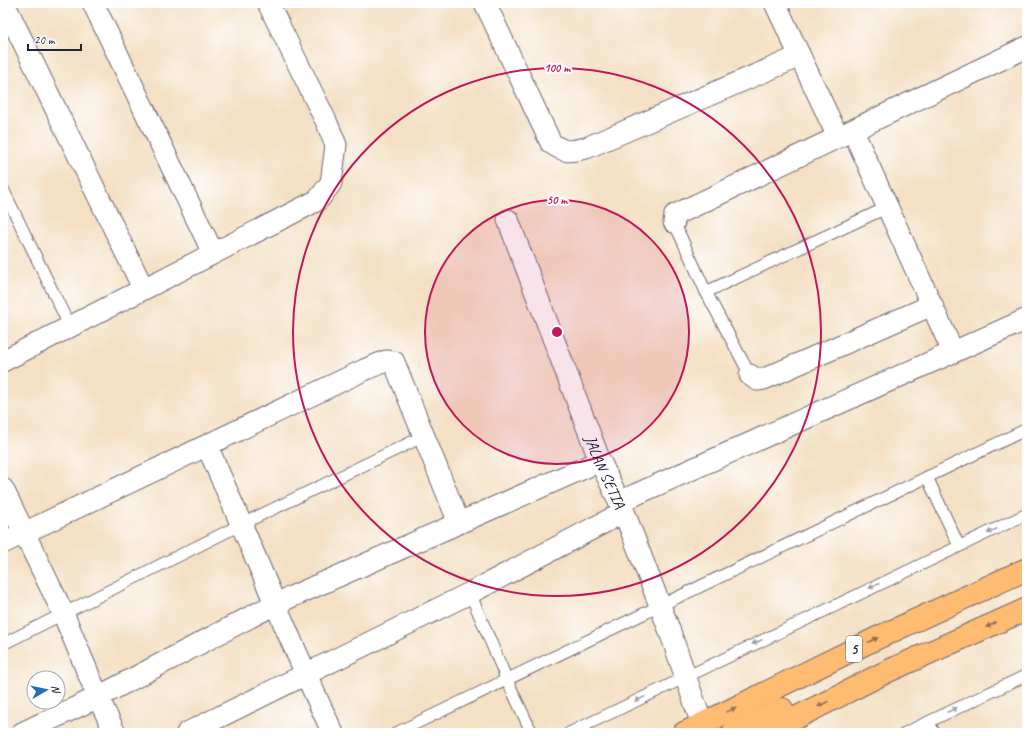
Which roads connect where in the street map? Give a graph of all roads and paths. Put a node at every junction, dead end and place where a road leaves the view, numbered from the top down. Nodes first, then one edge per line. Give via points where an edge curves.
1 (4, 3) edge
2 (93, 3) edge
3 (268, 3) edge
4 (485, 3) edge
5 (775, 3) edge
6 (1027, 47) edge
7 (800, 56) junction
8 (845, 134) junction
9 (3, 189) edge
10 (888, 207) junction
11 (508, 220) dead end
12 (674, 222) joint
13 (213, 253) junction
14 (143, 288) junction
15 (706, 292) junction
16 (932, 305) junction
17 (1027, 319) edge
18 (70, 327) junction
19 (953, 352) junction
20 (3, 360) edge
21 (750, 375) joint
22 (1027, 429) edge
23 (424, 436) junction
24 (207, 446) junction
25 (600, 460) junction
26 (927, 477) junction
27 (3, 489) edge
28 (622, 507) junction
29 (1027, 514) edge
30 (459, 523) junction
31 (242, 524) junction
32 (24, 532) junction
33 (3, 543) edge
34 (960, 546) junction
35 (1027, 569) edge
36 (1027, 579) edge
37 (997, 583) junction
38 (470, 593) junction
39 (275, 604) junction
40 (660, 606) junction
41 (1027, 609) edge
42 (63, 613) junction
43 (3, 644) edge
44 (886, 672) junction
45 (305, 674) junction
46 (1027, 675) edge
47 (686, 676) junction
48 (507, 680) junction
49 (98, 697) junction
50 (928, 722) junction
51 (700, 730) edge
52 (22, 733) edge
53 (115, 733) edge
54 (187, 733) edge
55 (333, 733) edge
56 (396, 733) edge
57 (532, 733) edge
58 (569, 733) edge
59 (733, 733) edge
60 (766, 733) edge
61 (905, 733) edge
62 (934, 733) edge

1 - 14 street
2 - 13 street
3 - 13 street via 336,145 331,183 318,200
4 - 7 street via 551,143 562,150 586,148
5 - 7 street
6 - 8 street
7 - 8 street
8 - 10 street
8 - 12 street via 675,215
9 - 18 lane
10 - 15 lane
10 - 16 street
11 - 25 street, JALAN SETIA
12 - 15 lane
13 - 14 street
14 - 18 street
15 - 21 lane
16 - 19 street
16 - 21 street via 764,379 757,380
17 - 19 street
18 - 20 street
19 - 28 street
22 - 26 lane
23 - 24 street via 394,362 389,361 364,370
23 - 30 street
23 - 31 lane
24 - 31 street
24 - 32 street
25 - 28 street, JALAN SETIA
25 - 30 street
26 - 34 lane
26 - 40 lane
27 - 32 street
28 - 38 street
28 - 40 street, JALAN SETIA
29 -> 34 lane
30 - 39 street
31 - 39 street
31 - 42 lane
32 - 33 street
32 - 42 street
34 -> 47 lane
35 - 37 highway, 5
36 - 37 highway
51 -> 37 highway, 5 via 875,639
38 - 45 street
38 - 48 lane
39 - 45 street
39 - 49 street
40 - 47 street, JALAN SETIA
40 - 48 lane
41 -> 44 highway, 5
42 - 43 lane
42 - 49 street
44 - 59 highway via 835,682
44 -> 60 highway, 5
45 - 54 street
45 - 55 street
50 -> 46 lane
47 - 51 street, JALAN SETIA
47 -> 58 lane
48 - 56 lane
48 - 57 lane
49 - 52 street
49 - 53 street
50 - 61 lane
50 - 62 lane

